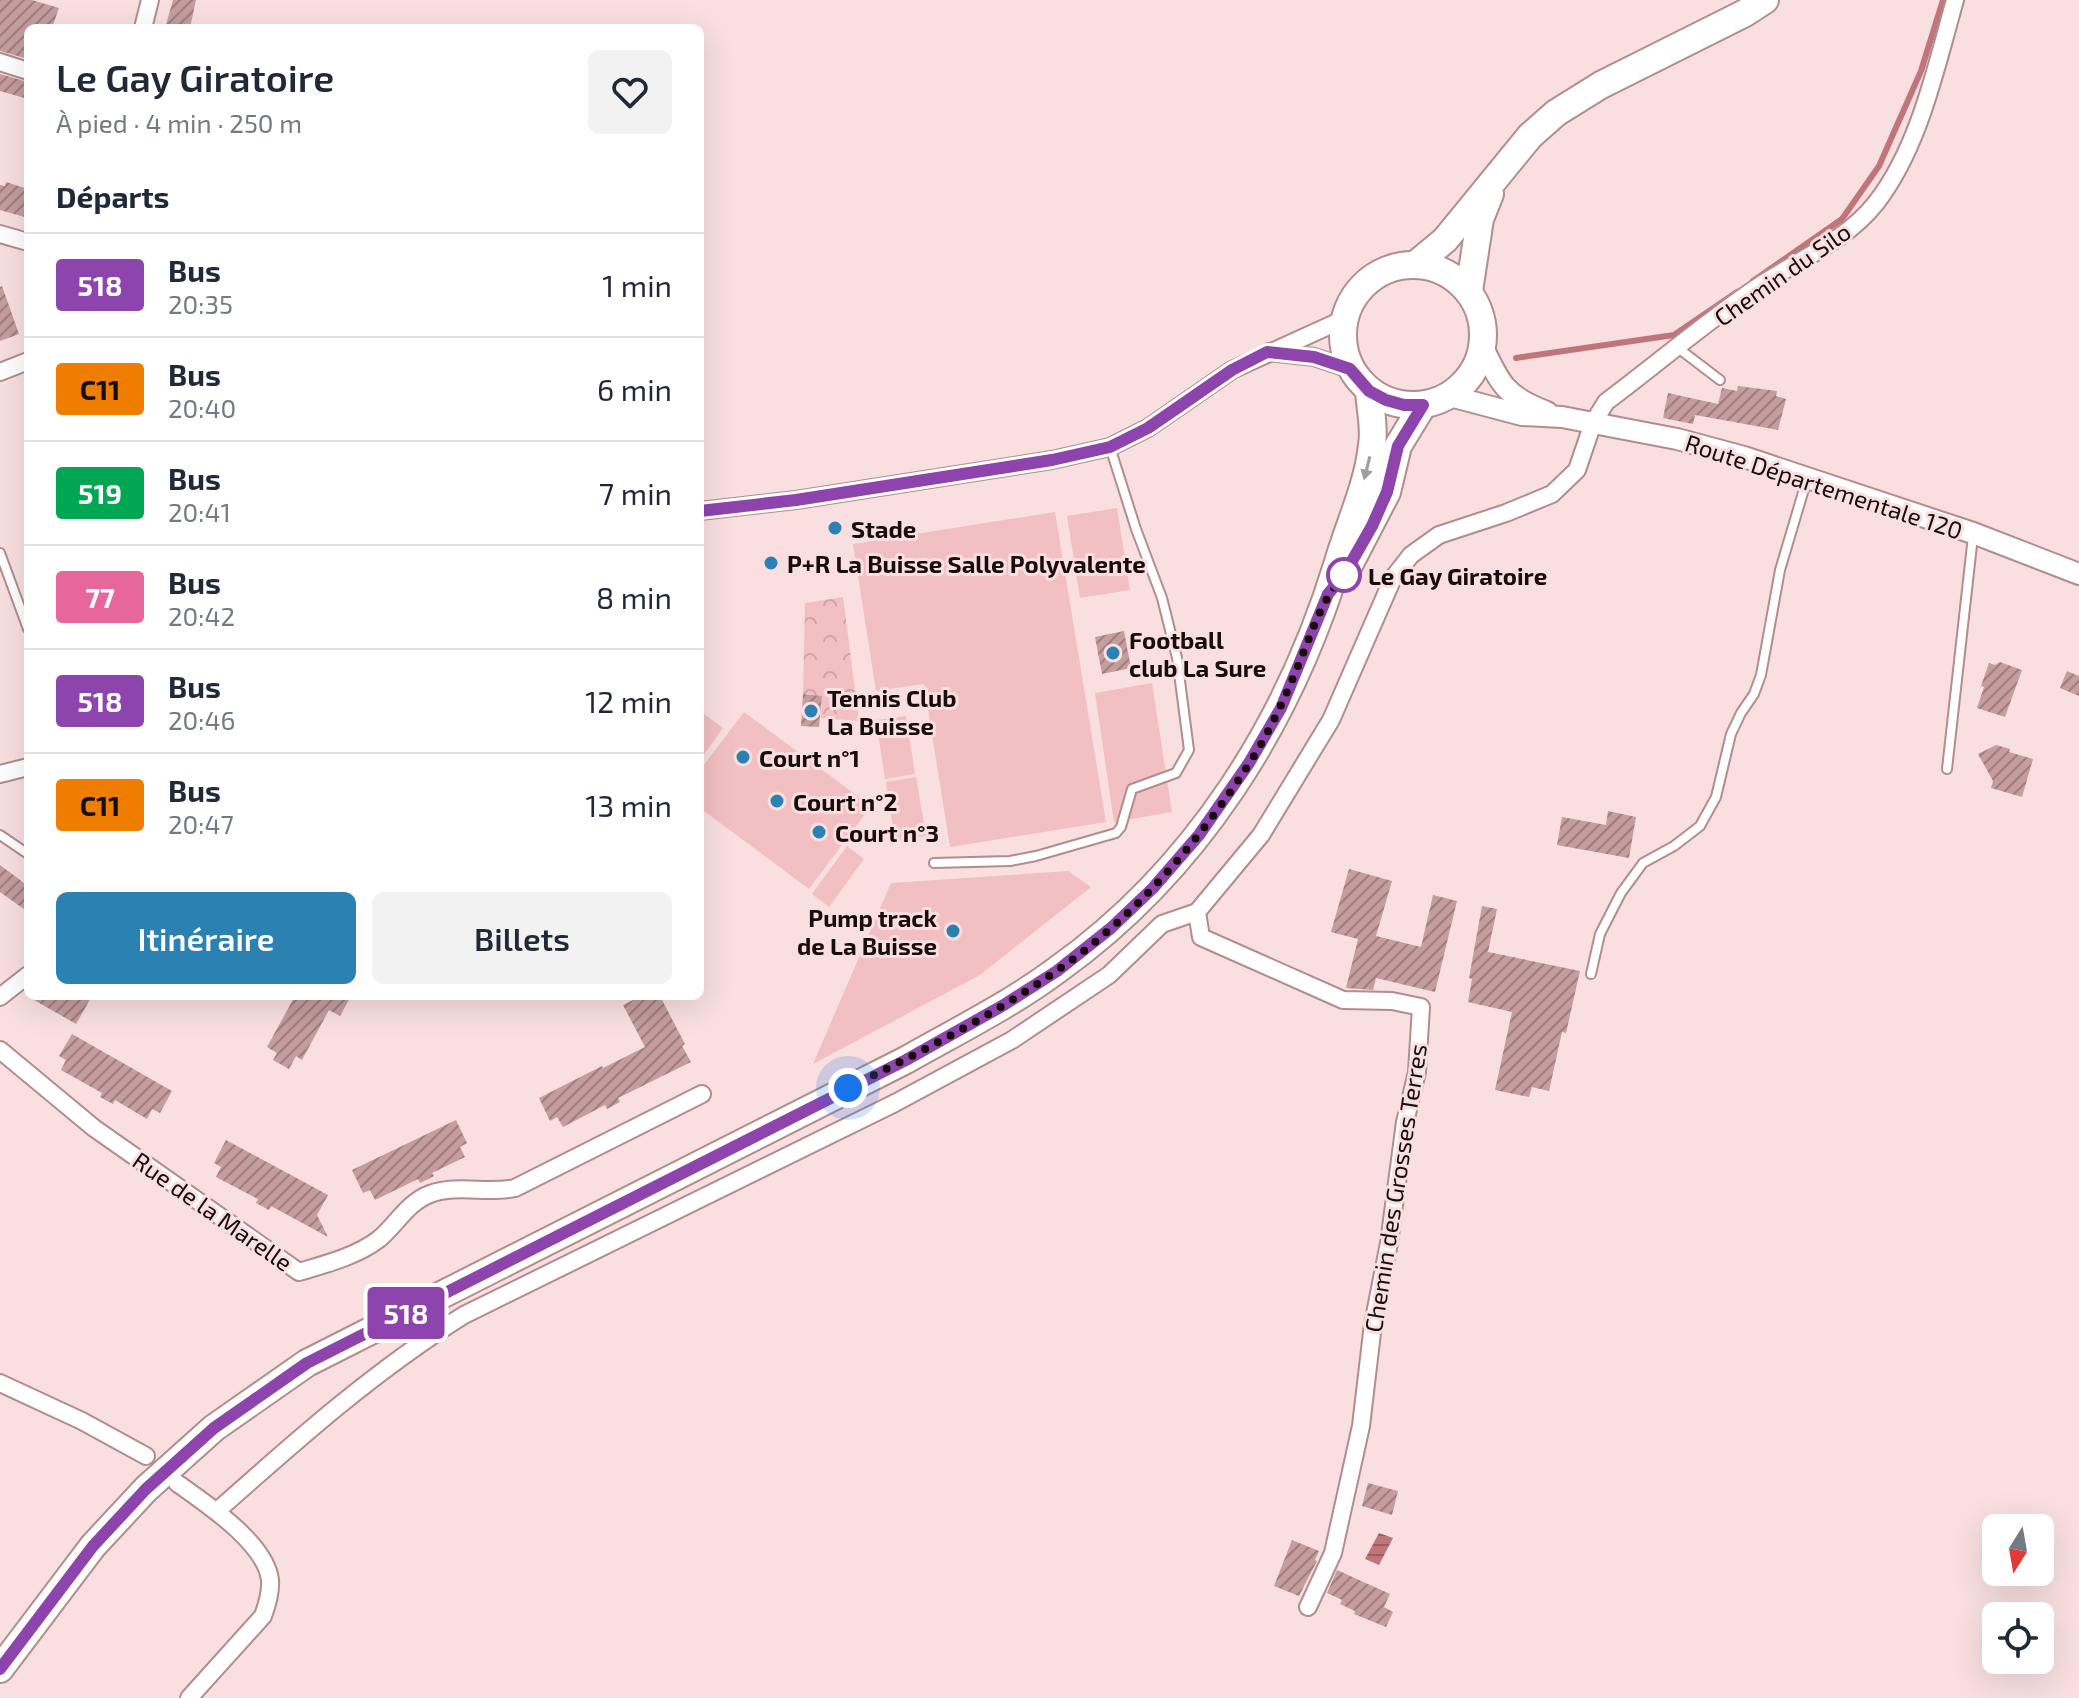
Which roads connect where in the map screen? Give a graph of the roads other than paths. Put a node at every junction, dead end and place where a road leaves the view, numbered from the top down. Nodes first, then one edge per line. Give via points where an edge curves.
1 (150, 0) edge
2 (1765, 0) edge
3 (1955, 0) edge
4 (144, 24) edge
5 (0, 62) edge
6 (24, 70) edge
7 (1503, 168) junction
8 (0, 234) edge
9 (24, 241) edge
10 (1416, 264) junction
11 (1469, 291) junction
12 (1344, 319) junction
13 (1483, 347) junction
14 (1678, 348) junction
15 (1267, 352) junction
16 (24, 363) edge
17 (1350, 369) junction
18 (0, 372) edge
19 (1720, 380) dead end
20 (1369, 391) junction
21 (1450, 396) junction
22 (1423, 405) junction
23 (1562, 417) junction
24 (1593, 423) junction
25 (1110, 447) junction
26 (1808, 478) junction
27 (704, 511) edge
28 (1973, 533) junction
29 (0, 553) edge
30 (2079, 574) edge
31 (1328, 594) junction
32 (24, 618) edge
33 (24, 768) edge
34 (1947, 769) dead end
35 (0, 774) edge
36 (0, 835) edge
37 (24, 851) edge
38 (934, 863) dead end
39 (1197, 912) junction
40 (1591, 974) dead end
41 (24, 978) edge
42 (0, 997) edge
43 (0, 1050) edge
44 (702, 1094) dead end
45 (0, 1383) edge
46 (146, 1456) dead end
47 (177, 1483) dead end
48 (217, 1511) junction
49 (1308, 1607) dead end
50 (0, 1669) edge
51 (189, 1698) edge

1 - 4 street
2 - 7 main road via 1556,113
3 - 14 street, Chemin du Silo via 1914,135 1876,203 1831,243 1760,285
5 - 6 street
7 - 10 main road via 1445,240
7 - 11 main road via 1480,219
8 - 9 street
10 - 11 main road via 1445,272
10 - 12 main road via 1378,274 1362,286
11 - 13 main road via 1484,327
12 - 15 street
12 - 17 main road via 1344,353
13 - 21 main road via 1471,375
13 - 23 street via 1510,394
14 - 19 lane
14 - 24 street, Chemin du Silo via 1606,402
15 - 17 street via 1314,357
15 - 25 street
16 - 18 street
17 - 20 main road
20 - 22 main road via 1404,405
20 -> 31 main road via 1369,468
21 - 22 main road
21 - 23 street via 1522,415
22 - 31 main road via 1398,446 1372,526
23 - 24 street, Route Départementale 120
24 - 26 street, Route Départementale 120 via 1677,439
24 - 39 street via 1577,470 1552,494 1439,535 1411,555 1393,578 1323,734 1261,835
25 - 27 street
25 - 38 lane via 1162,598 1177,658 1189,750 1176,773 1132,789 1116,833 1023,859
26 - 28 street, Route Départementale 120
26 - 40 lane via 1780,570 1761,675 1731,734 1716,797 1700,826 1643,863 1621,893 1600,934
28 - 30 street, Route Départementale 120
28 - 34 lane
29 - 32 lane
31 - 50 main road via 1281,708 1199,835 1153,888 1057,971 906,1060 307,1363 214,1428 146,1489 93,1546
33 - 35 street
36 - 37 lane
39 - 48 street via 1162,924 1109,975 1012,1040 464,1315 327,1413
39 - 49 street, Chemin des Grosses Terres via 1201,937 1343,1000 1421,1007 1417,1072 1373,1324 1361,1426 1333,1553
41 - 42 street
43 - 44 street, Rue de la Marelle via 94,1128 299,1272 378,1240 428,1195 515,1188
45 - 46 street
47 - 48 street
48 - 51 street via 266,1564 268,1602 263,1616

